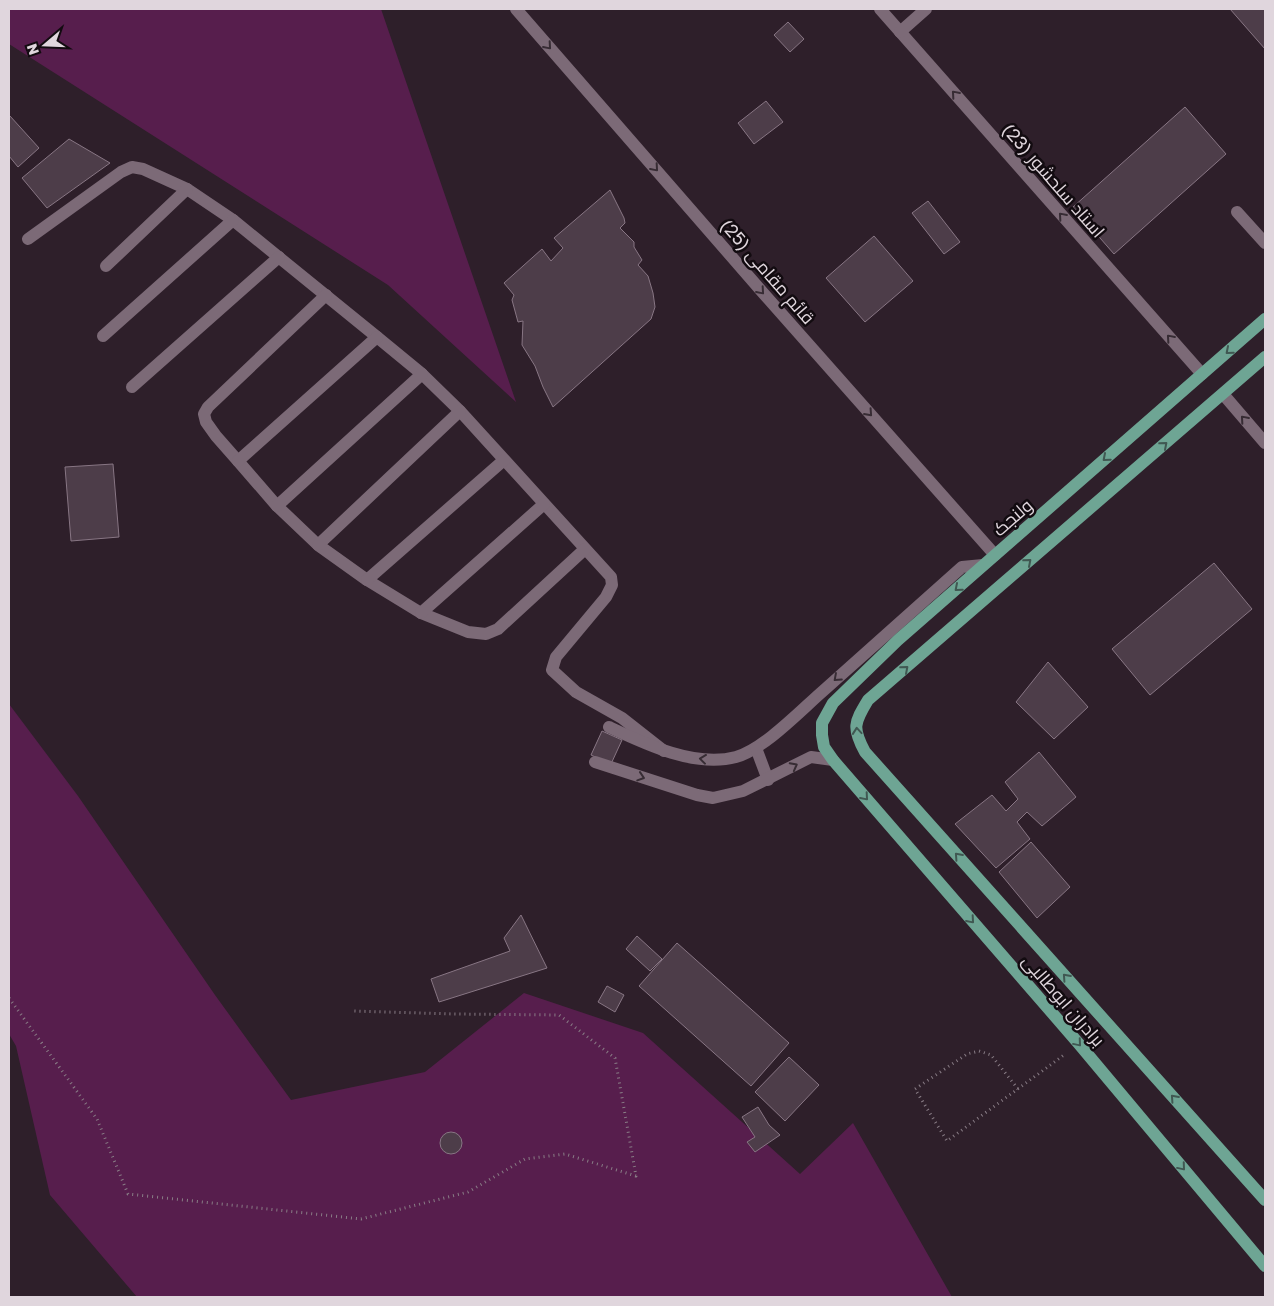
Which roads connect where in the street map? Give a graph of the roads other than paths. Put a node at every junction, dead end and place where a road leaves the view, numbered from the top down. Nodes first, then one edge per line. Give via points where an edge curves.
1 (516, 9) edge
2 (880, 9) edge
3 (926, 9) edge
4 (900, 32) junction
5 (187, 188) junction
6 (1237, 212) dead end
7 (233, 220) junction
8 (28, 239) dead end
9 (1265, 244) edge
10 (279, 257) junction
11 (106, 266) dead end
12 (326, 295) junction
13 (1265, 319) edge
14 (103, 336) dead end
15 (377, 337) junction
16 (1265, 357) edge
17 (422, 374) junction
18 (1202, 374) junction
19 (132, 387) dead end
20 (1223, 394) junction
21 (460, 411) junction
22 (1265, 443) edge
23 (504, 460) junction
24 (238, 461) junction
25 (544, 504) junction
26 (277, 506) junction
27 (318, 545) junction
28 (585, 548) junction
29 (995, 555) junction
30 (983, 565) junction
31 (367, 580) junction
32 (421, 613) junction
33 (609, 727) dead end
34 (756, 748) junction
35 (664, 751) junction
36 (833, 760) junction
37 (595, 762) dead end
38 (768, 780) junction
39 (1265, 1200) edge
40 (1265, 1266) edge

1 -> 29 street, قائم مقامی (25)
2 - 4 street, استاد سلحشور (23)
3 - 4 street
18 -> 4 street, استاد سلحشور (23)
5 - 7 street
5 - 8 street via 132,166
5 - 11 street
6 - 9 street
7 - 10 street
7 - 14 street
10 - 12 street
10 - 19 street
12 - 15 street
12 - 24 street via 204,414 216,436
13 -> 18 main road, ولنجک
15 - 17 street
15 - 24 street
16 - 20 main road
17 - 21 street
17 - 26 street
18 -> 29 main road, ولنجک
22 -> 20 street
39 -> 20 main road, برادران ابوطالبی via 865,752 856,736 857,718 868,700
21 - 23 street
21 - 27 street
23 - 25 street
23 - 31 street
24 - 26 street
25 - 28 street
25 - 32 street
26 - 27 street
27 - 31 street
28 - 32 street via 498,628 486,634 468,632
28 - 35 street via 611,577 612,585 606,597 556,657 552,670 576,692 622,718
29 - 30 main road, ولنجک
30 -> 34 street via 962,567
30 -> 36 main road, ولنجک via 833,702 822,723 824,747
31 - 32 street
33 - 35 street
34 -> 35 street via 735,757 707,760
34 - 38 street
38 -> 36 street via 811,757
36 -> 40 main road, برادران ابوطالبی via 1079,1044
37 -> 38 street via 713,798 743,791

